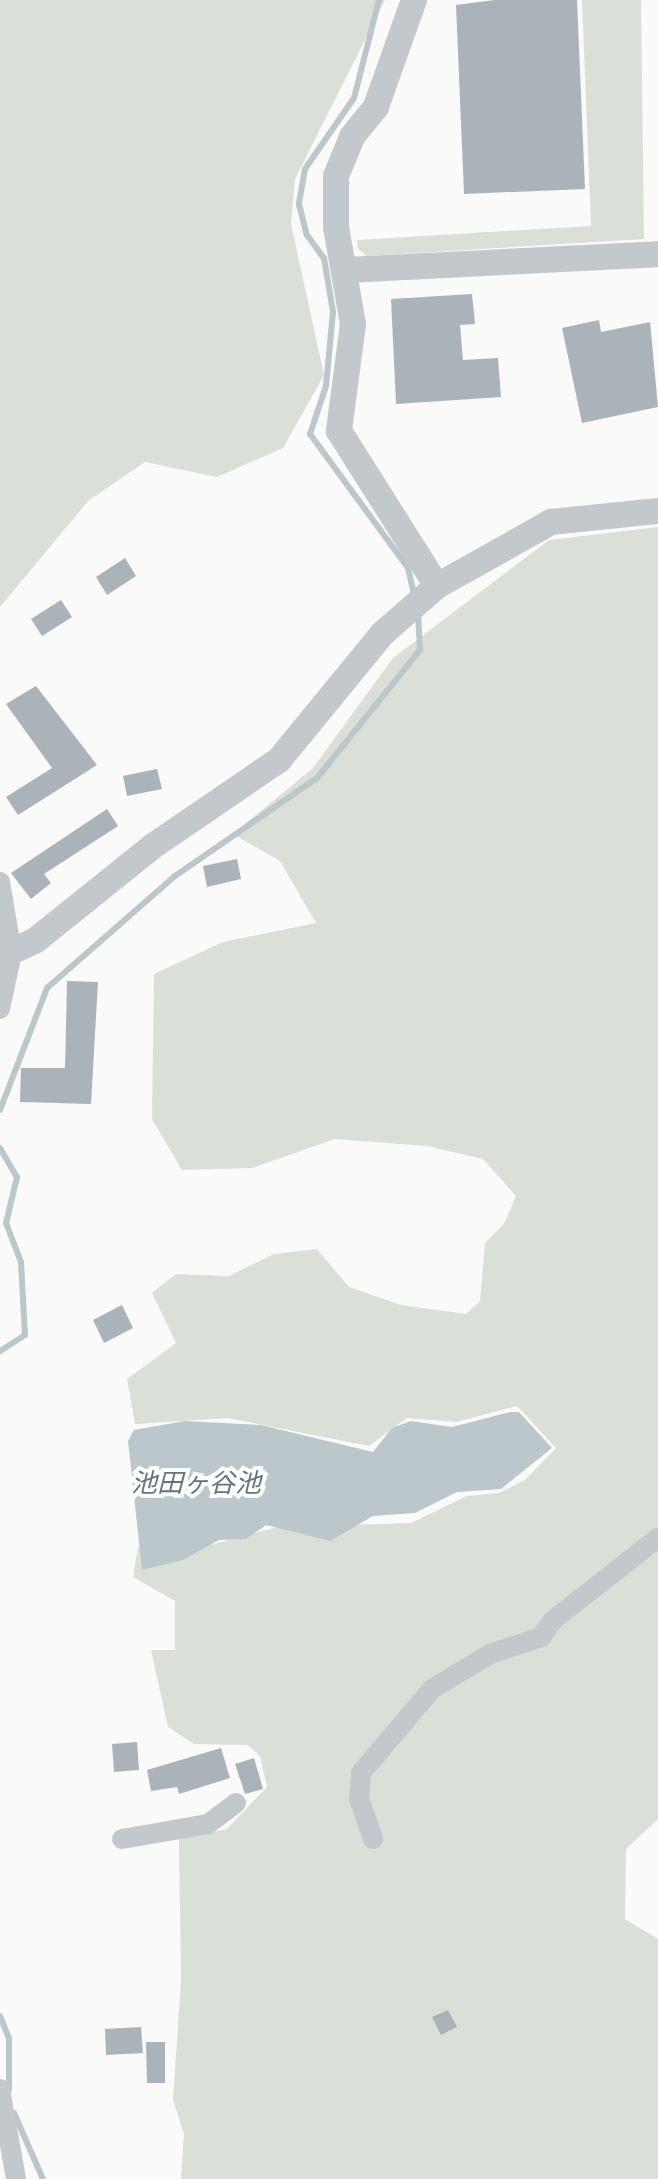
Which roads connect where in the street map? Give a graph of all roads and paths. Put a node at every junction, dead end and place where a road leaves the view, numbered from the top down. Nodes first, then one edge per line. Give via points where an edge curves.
1 (414, 0) edge
2 (658, 254) edge
3 (347, 270) junction
4 (658, 511) edge
5 (437, 586) junction
6 (0, 882) edge
7 (6, 955) edge
8 (0, 1009) edge
9 (658, 1538) edge
10 (236, 1803) dead end
11 (122, 1839) dead end
12 (373, 1839) dead end
13 (0, 2089) edge
14 (16, 2179) edge

1 - 3 street via 376,107 352,137 336,176 336,227
2 - 3 street
3 - 5 street via 351,364 339,431
4 - 5 street via 551,522
5 - 7 street via 382,634 279,760
6 - 7 street
7 - 8 street
9 - 12 street via 552,1621 541,1637 490,1654 432,1689 361,1773 359,1798
10 - 11 street via 208,1824
13 - 14 street

